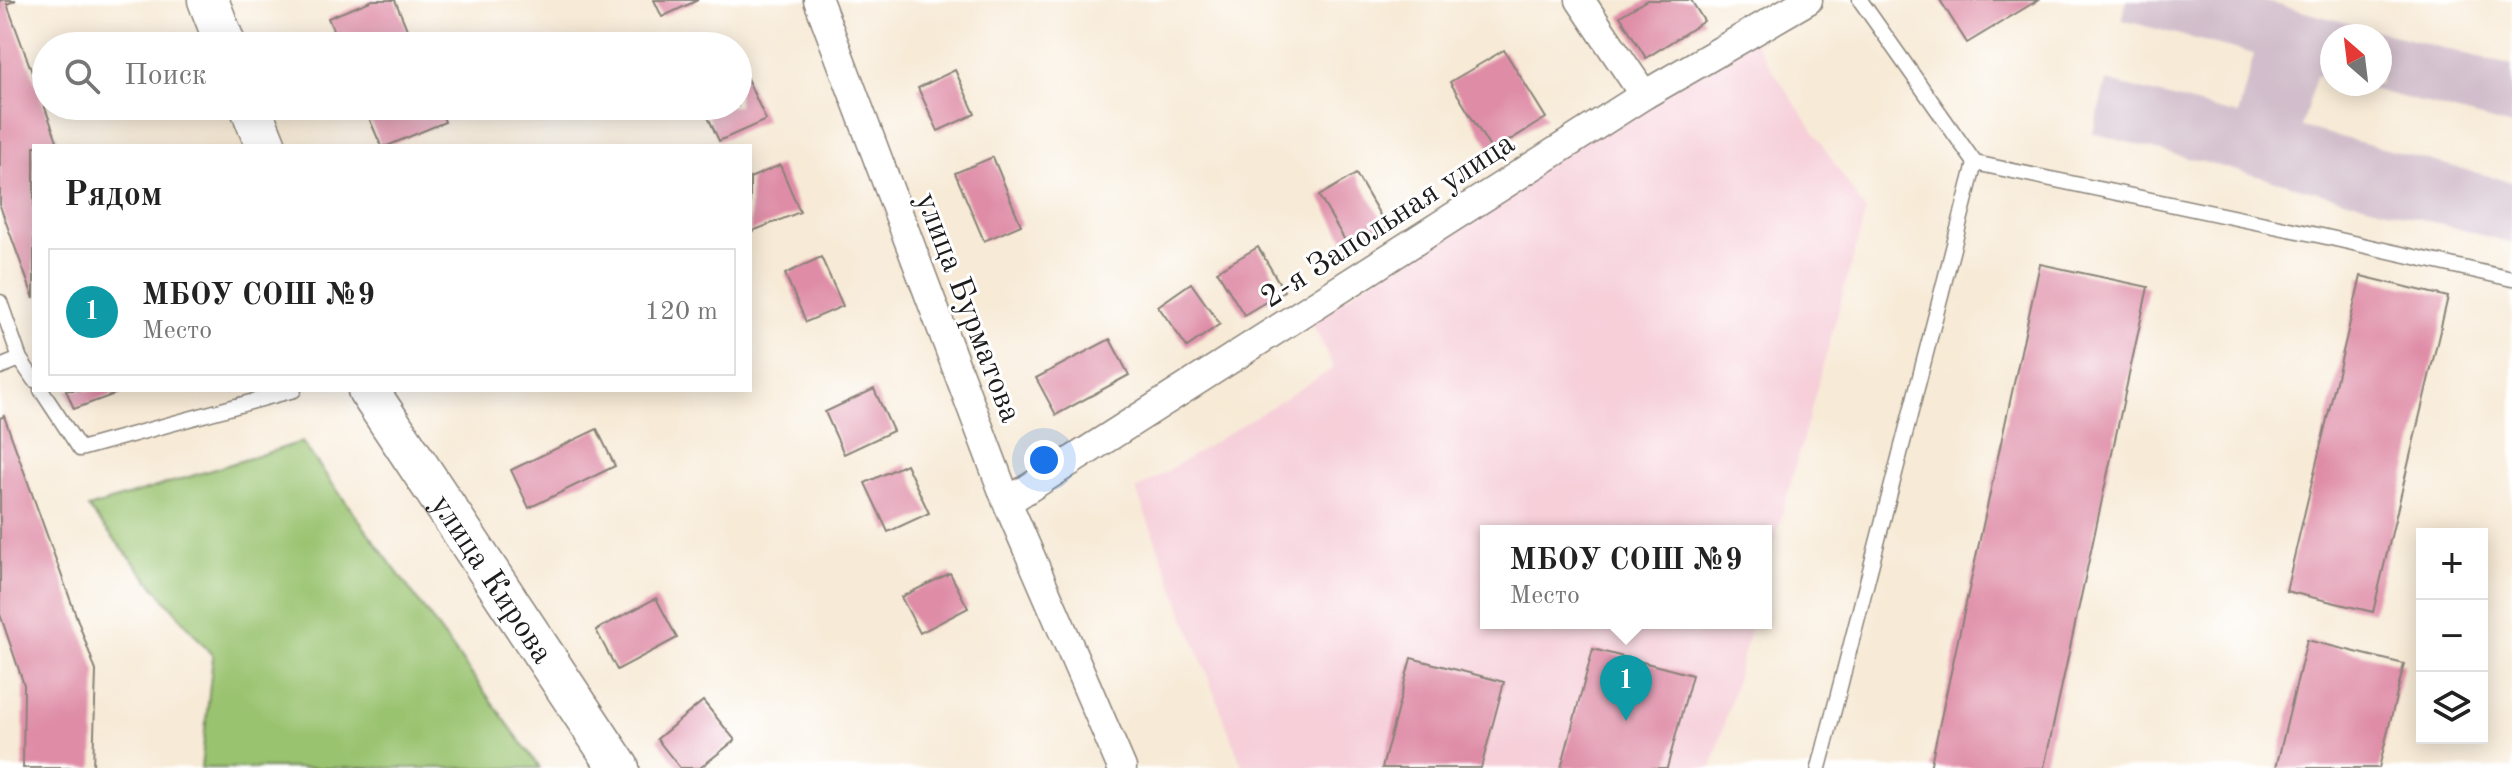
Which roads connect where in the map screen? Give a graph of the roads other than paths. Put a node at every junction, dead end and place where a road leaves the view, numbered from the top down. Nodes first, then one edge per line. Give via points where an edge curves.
1 (208, 0) edge
2 (818, 0) edge
3 (1580, 0) edge
4 (1808, 0) edge
5 (1860, 0) edge
6 (221, 32) edge
7 (1644, 95) junction
8 (256, 120) edge
9 (265, 144) edge
10 (1975, 163) junction
11 (2512, 279) edge
12 (0, 302) edge
13 (20, 359) junction
14 (0, 367) edge
15 (32, 377) edge
16 (42, 392) edge
17 (287, 392) edge
18 (369, 392) edge
19 (1007, 502) junction
20 (619, 768) edge
21 (1122, 768) edge
22 (1819, 768) edge

1 - 6 main road
2 - 19 street, улица Бурматова
3 - 7 street
4 - 7 street, 2-я Запольная улица
5 - 10 lane
7 - 19 street, 2-я Запольная улица
8 - 9 main road
10 - 11 lane
10 - 22 lane
12 - 13 lane
13 - 14 lane
13 - 15 lane
16 - 17 lane via 80,449
18 - 20 main road, улица Кирова
19 - 21 street, улица Бурматова

